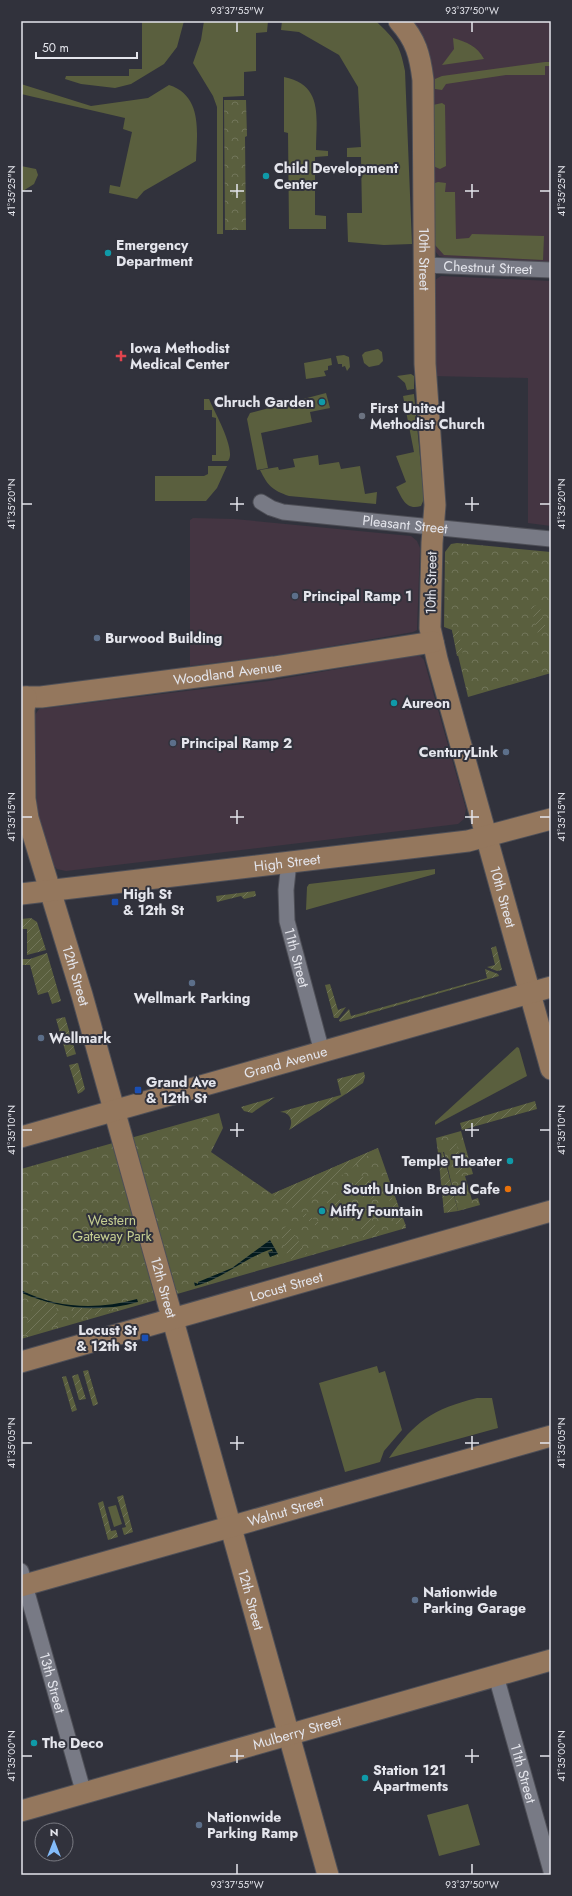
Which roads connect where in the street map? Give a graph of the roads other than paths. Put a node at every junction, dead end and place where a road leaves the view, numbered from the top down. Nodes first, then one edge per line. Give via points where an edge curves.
1 (399, 21) edge
2 (424, 265) junction
3 (551, 270) edge
4 (261, 502) dead end
5 (434, 527) junction
6 (551, 539) edge
7 (433, 642) junction
8 (23, 697) edge
9 (551, 819) edge
10 (486, 838) junction
11 (289, 862) junction
12 (49, 891) junction
13 (21, 894) edge
14 (551, 987) edge
15 (530, 993) junction
16 (322, 1052) junction
17 (551, 1070) edge
18 (115, 1110) junction
19 (21, 1137) edge
20 (551, 1211) edge
21 (172, 1318) junction
22 (21, 1362) edge
23 (551, 1436) edge
24 (231, 1527) junction
25 (22, 1581) edge
26 (551, 1660) edge
27 (496, 1676) junction
28 (290, 1735) junction
29 (84, 1794) junction
30 (21, 1811) edge
31 (551, 1871) edge
32 (328, 1875) edge

1 - 2 street, 10th Street via 415,44 420,57 423,80
2 - 3 street, Chestnut Street
2 - 5 street, 10th Street via 424,364 435,497
4 - 5 street, Pleasant Street via 283,512
5 - 6 street, Pleasant Street
5 - 7 street, 10th Street via 430,608
7 - 8 street, Woodland Avenue via 274,667 41,697
7 - 10 street, 10th Street
8 - 12 street, 12th Street via 25,799
9 - 10 street, High Street
10 - 11 street, High Street
10 - 15 street, 10th Street
11 - 12 street, High Street
11 - 16 street, 11th Street via 285,906 288,929
12 - 13 street, High Street
12 - 18 street, 12th Street via 70,953
14 - 15 street, Grand Avenue
15 - 16 street, Grand Avenue
15 - 17 street, 10th Street
16 - 18 street, Grand Avenue
18 - 19 street, Grand Avenue
18 - 21 street, 12th Street
20 - 21 street, Locust Street
21 - 22 street, Locust Street
21 - 24 street, 12th Street
23 - 24 street, Walnut Street
24 - 25 street, Walnut Street
24 - 28 street, 12th Street
25 - 29 street, 13th Street
26 - 27 street, Mulberry Street
27 - 28 street, Mulberry Street
27 - 31 street, 11th Street
28 - 29 street, Mulberry Street
28 - 32 street, 12th Street
29 - 30 street, Mulberry Street

